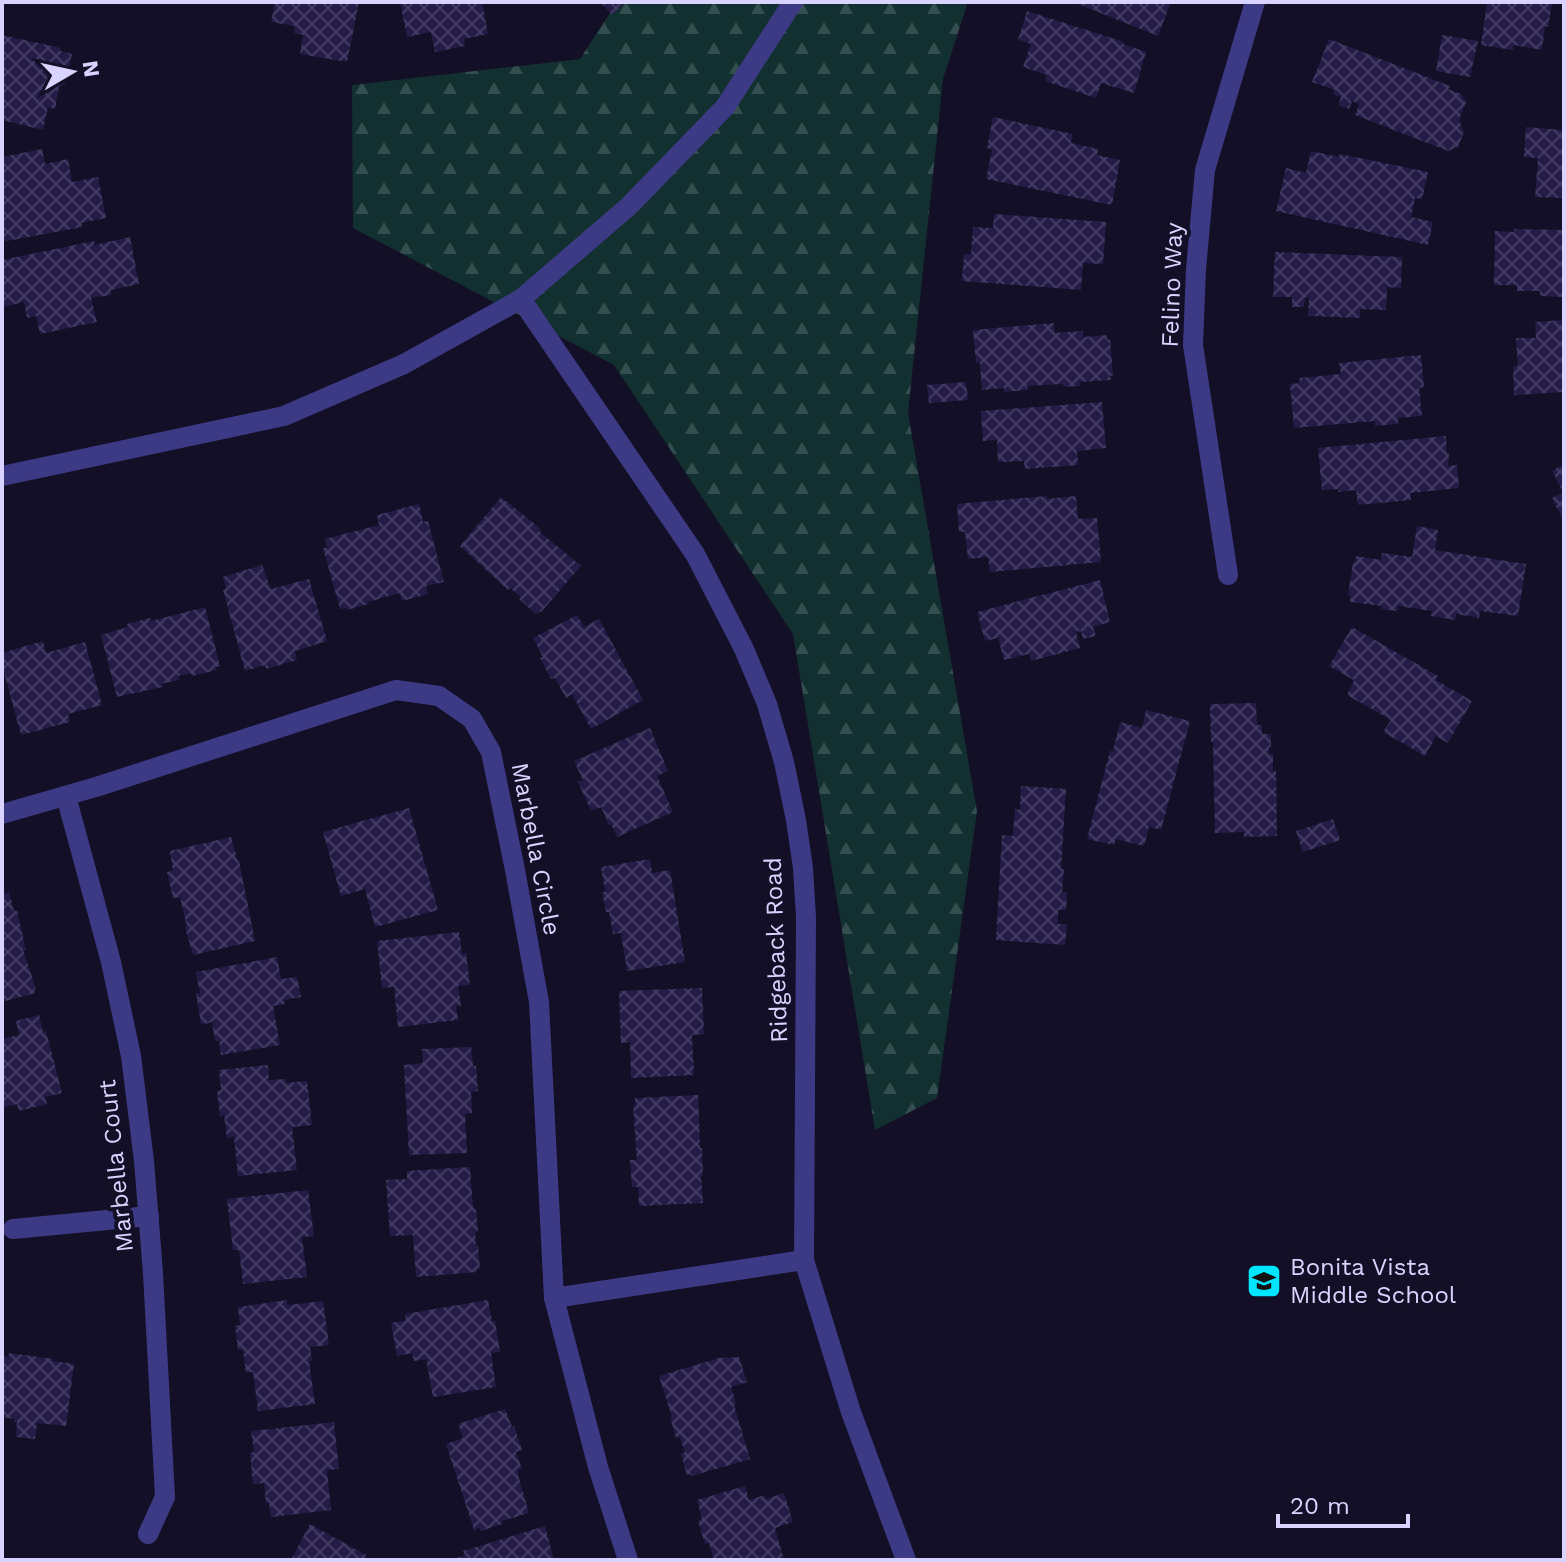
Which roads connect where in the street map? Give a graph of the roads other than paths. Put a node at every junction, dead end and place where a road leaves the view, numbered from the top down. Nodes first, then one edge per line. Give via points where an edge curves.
1 (793, 2) edge
2 (1255, 2) edge
3 (521, 299) junction
4 (2, 476) edge
5 (1228, 575) dead end
6 (66, 796) junction
7 (2, 814) edge
8 (149, 1216) junction
9 (13, 1229) dead end
10 (804, 1260) junction
11 (554, 1298) junction
12 (148, 1534) dead end
13 (628, 1560) edge
14 (906, 1560) edge

1 - 3 street via 725,107 629,206
2 - 5 street, Felino Way via 1205,170 1196,269 1193,345
3 - 4 street via 404,364 284,416
3 - 10 street, Ridgeback Road via 695,554 767,704 803,868
6 - 7 street, Marbella Circle
6 - 8 street, Marbella Court via 131,1056
6 - 11 street, Marbella Circle via 396,690 439,696 472,719 491,752 539,1002
8 - 9 street
8 - 12 street, Marbella Court via 165,1497
10 - 11 street
10 - 14 street, Ridgeback Road via 851,1412
11 - 13 street, Marbella Circle

